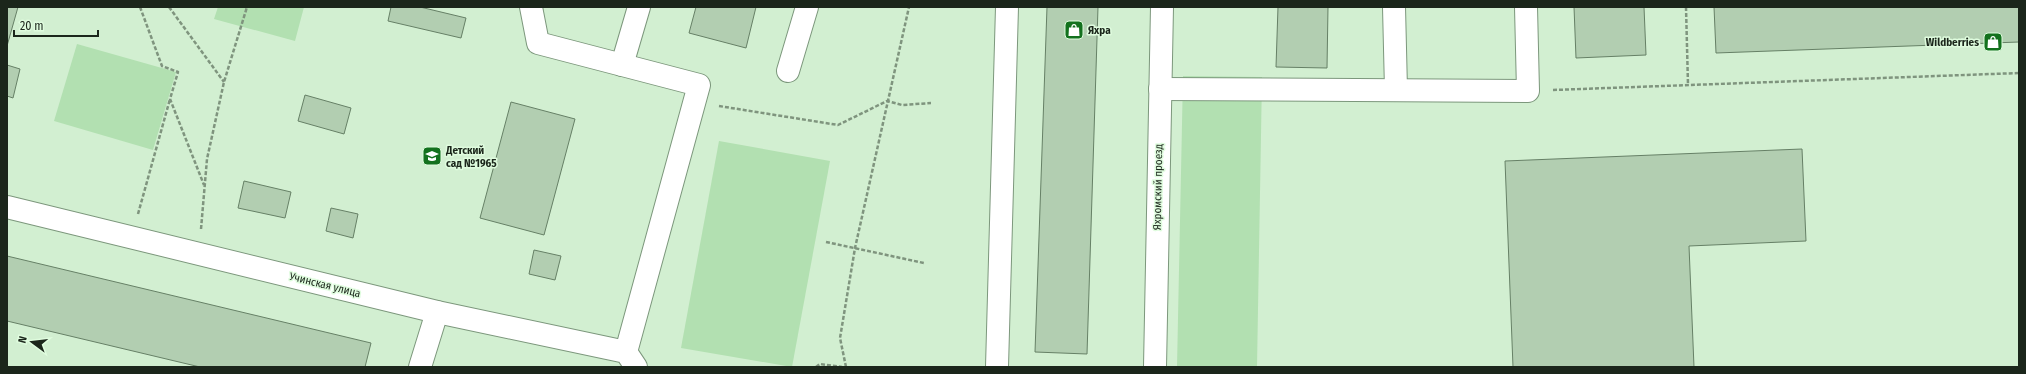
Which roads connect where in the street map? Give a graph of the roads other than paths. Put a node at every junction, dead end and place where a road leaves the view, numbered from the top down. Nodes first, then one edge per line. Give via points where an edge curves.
1 (531, 7) edge
2 (639, 7) edge
3 (807, 7) edge
4 (1007, 7) edge
5 (1162, 7) edge
6 (1394, 7) edge
7 (1526, 7) edge
8 (622, 65) junction
9 (788, 71) dead end
10 (1160, 89) junction
11 (1396, 90) junction
12 (7, 207) edge
13 (437, 312) junction
14 (631, 360) edge
15 (420, 367) edge
16 (997, 367) edge
17 (1155, 367) edge

1 - 8 street via 538,43
2 - 8 street
3 - 9 street
4 - 16 street
5 - 10 street, Яхромский проезд
6 - 11 street
7 - 11 street via 1528,91
8 - 14 street via 699,84
10 - 11 street
10 - 17 street, Яхромский проезд
12 - 13 street, Учинская улица
13 - 14 street, Учинская улица
13 - 15 street

